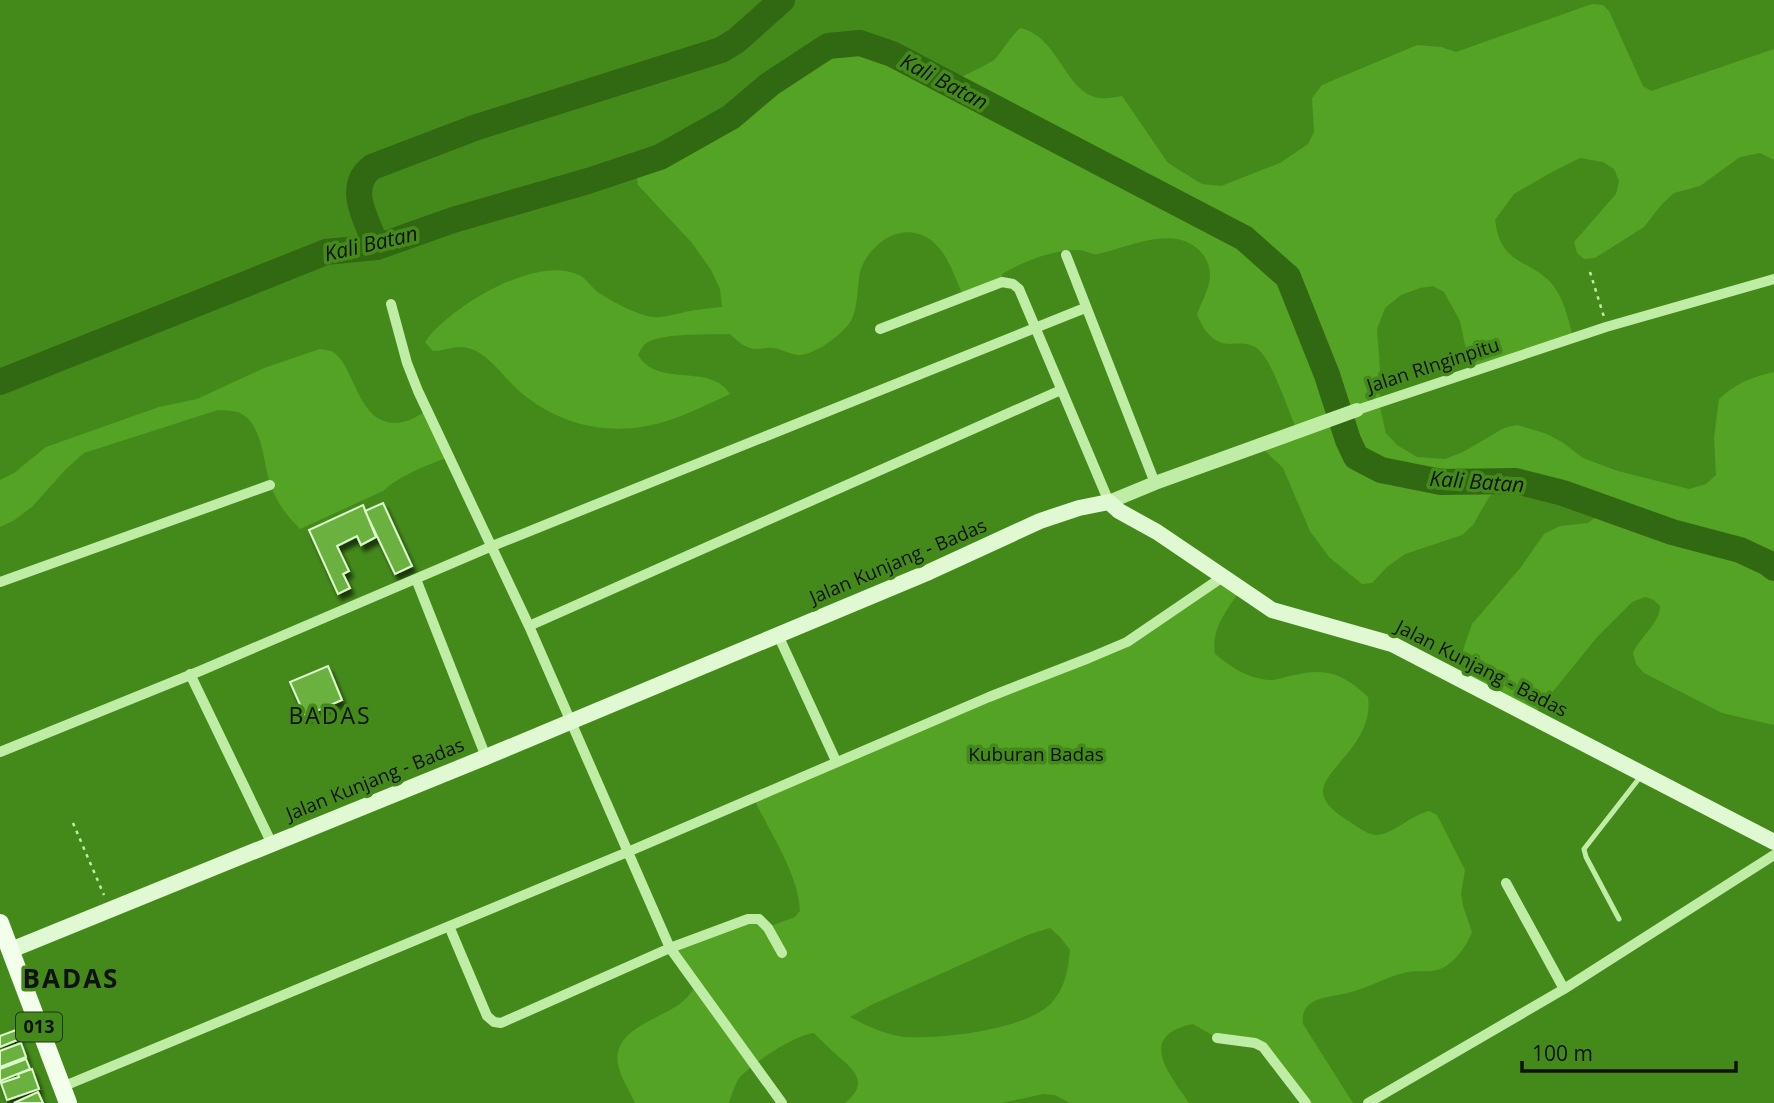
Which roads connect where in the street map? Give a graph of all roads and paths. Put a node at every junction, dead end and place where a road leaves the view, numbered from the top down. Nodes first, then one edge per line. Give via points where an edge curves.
1 (1066, 255) dead end
2 (1590, 272) dead end
3 (1774, 279) edge
4 (391, 304) dead end
5 (1085, 308) junction
6 (1606, 327) junction
7 (1035, 328) junction
8 (880, 329) dead end
9 (1062, 390) junction
10 (1357, 410) joint
11 (1155, 483) junction
12 (270, 485) dead end
13 (1109, 502) junction
14 (491, 547) junction
15 (1224, 576) junction
16 (416, 579) junction
17 (0, 582) edge
18 (529, 626) junction
19 (778, 635) junction
20 (190, 674) junction
21 (570, 722) junction
22 (0, 752) edge
23 (486, 757) junction
24 (836, 761) junction
25 (1643, 774) junction
26 (73, 823) dead end
27 (1774, 842) edge
28 (272, 844) junction
29 (630, 851) junction
30 (1774, 855) edge
31 (1506, 883) dead end
32 (111, 911) junction
33 (1619, 919) dead end
34 (0, 923) edge
35 (449, 926) junction
36 (670, 948) junction
37 (5, 952) edge
38 (782, 953) dead end
39 (1564, 989) junction
40 (1217, 1038) dead end
41 (65, 1095) edge
42 (782, 1103) edge
43 (1306, 1103) edge
44 (1368, 1103) edge

1 - 5 street
2 - 6 path
3 - 6 street, Jalan RInginpitu
4 - 14 street via 414,382
5 - 7 street
5 - 11 street
6 - 10 street, Jalan RInginpitu
7 - 8 street via 1020,289 1002,282
7 - 9 street
7 - 14 street
9 - 13 street
9 - 18 street
10 - 11 street, Jalan RInginpitu
11 - 13 street, Jalan RInginpitu
12 - 17 street
13 - 15 main road, Jalan Kunjang - Badas
13 - 19 main road, Jalan Kunjang - Badas via 1040,521
14 - 16 street
14 - 18 street
15 - 24 street via 1127,642
15 - 25 main road, Jalan Kunjang - Badas via 1272,610 1392,643
16 - 20 street
16 - 23 street
18 - 21 street
19 - 21 main road, Jalan Kunjang - Badas
19 - 24 street
20 - 22 street
20 - 28 street
21 - 23 main road, Jalan Kunjang - Badas
21 - 29 street
23 - 28 main road, Jalan Kunjang - Badas
24 - 29 street
25 - 27 main road, Jalan Kunjang - Badas
25 - 33 lane via 1584,849
26 - 32 path
28 - 32 main road, Jalan Kunjang - Badas
29 - 35 street
29 - 36 street
30 - 39 street
31 - 39 street
32 - 37 main road, Jalan Kunjang - Badas
34 - 37 main road, 013
35 - 36 street via 487,1016 502,1023
35 - 41 street
36 - 38 street via 759,919
36 - 42 street
37 - 41 main road, 013
39 - 44 street
40 - 43 street via 1263,1047

